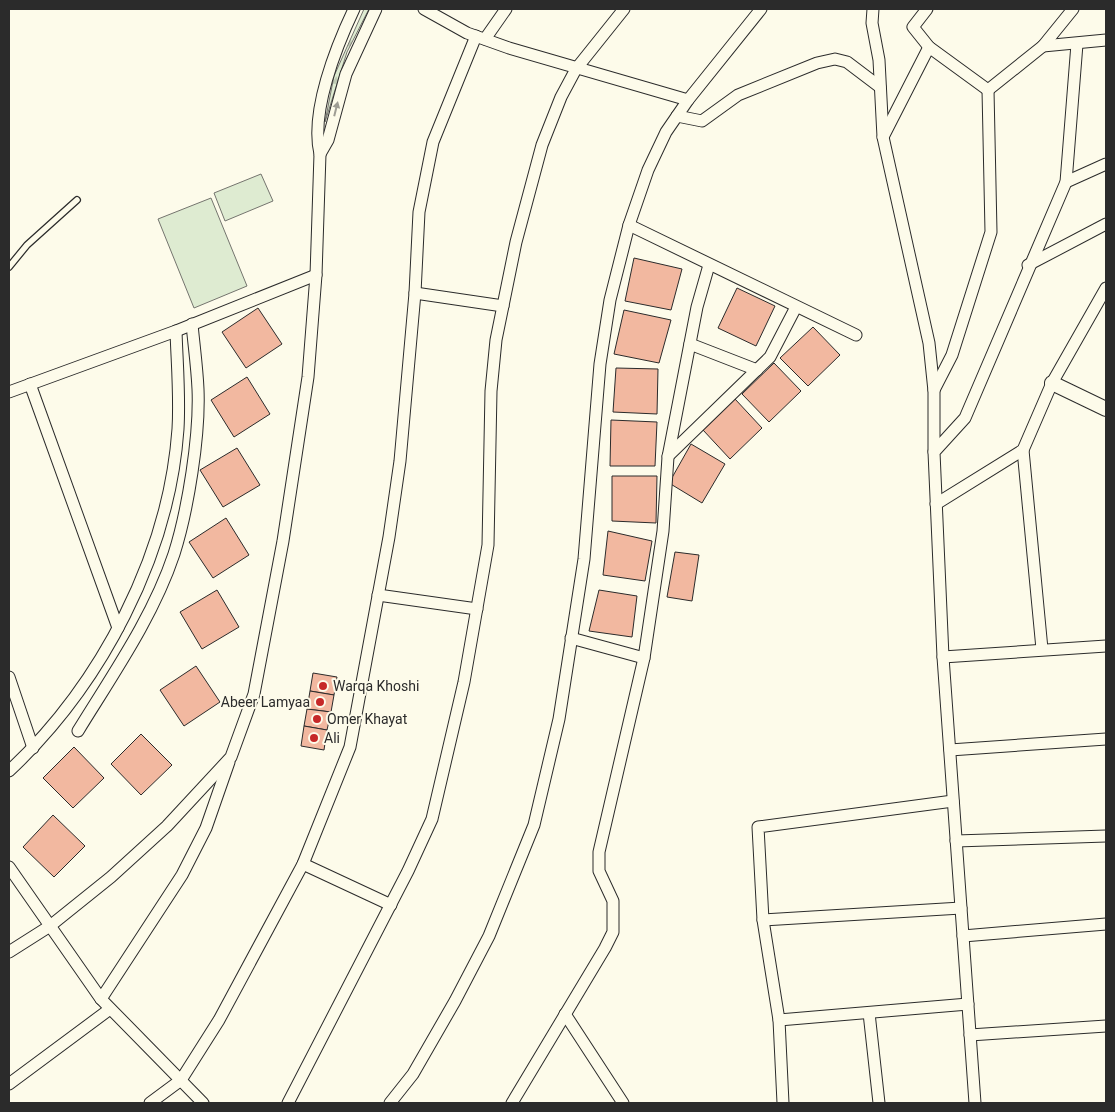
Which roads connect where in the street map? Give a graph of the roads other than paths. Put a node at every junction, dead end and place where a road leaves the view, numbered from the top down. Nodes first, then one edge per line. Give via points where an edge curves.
1 (354, 9) edge
2 (376, 9) edge
3 (424, 9) edge
4 (506, 9) edge
5 (624, 9) edge
6 (761, 9) edge
7 (872, 9) edge
8 (927, 9) edge
9 (1073, 9) edge
10 (481, 38) junction
11 (1106, 40) edge
12 (1077, 44) junction
13 (1044, 46) junction
14 (928, 47) junction
15 (576, 69) junction
16 (880, 88) junction
17 (988, 90) junction
18 (688, 100) junction
19 (677, 116) junction
20 (883, 137) junction
21 (320, 154) junction
22 (1106, 164) edge
23 (1066, 182) junction
24 (77, 200) dead end
25 (1106, 224) edge
26 (629, 225) junction
27 (709, 265) junction
28 (1028, 265) junction
29 (9, 267) edge
30 (316, 275) junction
31 (1106, 288) edge
32 (415, 293) junction
33 (503, 306) junction
34 (796, 307) junction
35 (192, 324) junction
36 (176, 331) junction
37 (856, 335) dead end
38 (690, 344) junction
39 (756, 370) junction
40 (1052, 383) junction
41 (30, 384) junction
42 (934, 391) junction
43 (9, 392) edge
44 (1106, 409) edge
45 (1023, 450) junction
46 (934, 452) junction
47 (668, 456) junction
48 (936, 504) junction
49 (378, 595) junction
50 (476, 609) junction
51 (118, 628) junction
52 (571, 638) junction
53 (1106, 646) edge
54 (1042, 649) junction
55 (943, 657) junction
56 (644, 658) junction
57 (9, 677) edge
58 (78, 731) dead end
59 (1106, 739) edge
60 (33, 748) junction
61 (950, 750) junction
62 (231, 756) junction
63 (9, 771) edge
64 (953, 801) junction
65 (1106, 836) edge
66 (956, 841) junction
67 (303, 864) junction
68 (9, 867) edge
69 (391, 905) junction
70 (961, 908) junction
71 (763, 920) junction
72 (1106, 924) edge
73 (50, 926) junction
74 (963, 936) junction
75 (9, 952) edge
76 (101, 999) junction
77 (968, 1004) junction
78 (110, 1009) junction
79 (869, 1012) junction
80 (565, 1014) junction
81 (779, 1020) junction
82 (1106, 1026) edge
83 (970, 1035) junction
84 (181, 1080) junction
85 (9, 1084) edge
86 (150, 1103) edge
87 (203, 1103) edge
88 (288, 1103) edge
89 (390, 1103) edge
90 (512, 1103) edge
91 (624, 1103) edge
92 (783, 1103) edge
93 (879, 1103) edge
94 (975, 1103) edge

1 - 21 street via 326,84 316,138
21 -> 2 street via 328,140 346,74
3 - 10 street
4 - 10 street
5 - 15 street
6 - 18 street
7 - 16 street
8 - 14 street via 913,27
9 - 13 street
10 - 15 street
10 - 32 street via 433,142 419,212
11 - 12 street
12 - 13 street
12 - 23 street
13 - 17 street
14 - 17 street
14 - 20 street
15 - 18 street
15 - 33 street via 542,145
16 - 19 street via 847,62 835,59 817,63 738,95 702,122
16 - 20 street
17 - 42 street via 991,232 952,355
18 - 19 street
19 - 26 street via 648,170
20 - 42 street via 929,343
21 - 30 street
22 - 23 street
23 - 28 street
24 - 29 lane via 27,245
25 - 28 street
26 - 27 street
26 - 52 street via 610,300 600,364 584,559
27 - 34 street
27 - 38 street
28 - 46 street via 965,418
30 - 35 street
30 - 62 street via 308,377 283,541 254,694
31 - 40 street
32 - 33 street
32 - 49 street via 400,461
33 - 50 street via 491,391 488,545
34 - 37 street
34 - 39 street via 770,357
35 - 36 street
35 - 58 street via 198,390 194,445 183,517 173,554 130,649
36 - 41 street
36 - 51 street via 178,429 167,495 150,554
38 - 39 street
38 - 47 street
39 - 47 street
40 - 44 street
40 - 45 street
41 - 43 street
41 - 51 street
42 - 46 street
45 - 48 street
45 - 54 street
46 - 48 street
47 - 56 street via 662,531
48 - 55 street
49 - 50 street
49 - 67 street via 350,747
50 - 69 street via 464,682 432,818
51 - 60 street via 78,692
52 - 56 street
52 - 89 street via 559,720 534,825 523,855 489,936 434,1040
53 - 54 street
54 - 55 street
55 - 61 street
56 - 80 street via 598,852 599,871 613,901 613,932
57 - 60 street
59 - 61 street
60 - 63 street
61 - 64 street
62 - 73 street via 167,826
62 - 76 street via 206,828 182,874
64 - 66 street
64 - 71 street via 758,827
65 - 66 street
66 - 70 street
67 - 69 street
67 - 84 street via 219,1020
68 - 73 street
69 - 88 street
70 - 71 street
70 - 74 street
71 - 81 street
72 - 74 street
73 - 75 street
73 - 76 street
74 - 77 street
76 - 78 street
77 - 79 street
77 - 83 street
78 - 84 street
78 - 85 street
79 - 81 street
79 - 93 street
80 - 90 street
80 - 91 street
81 - 92 street
82 - 83 street
83 - 94 street
84 - 86 street
84 - 87 street

